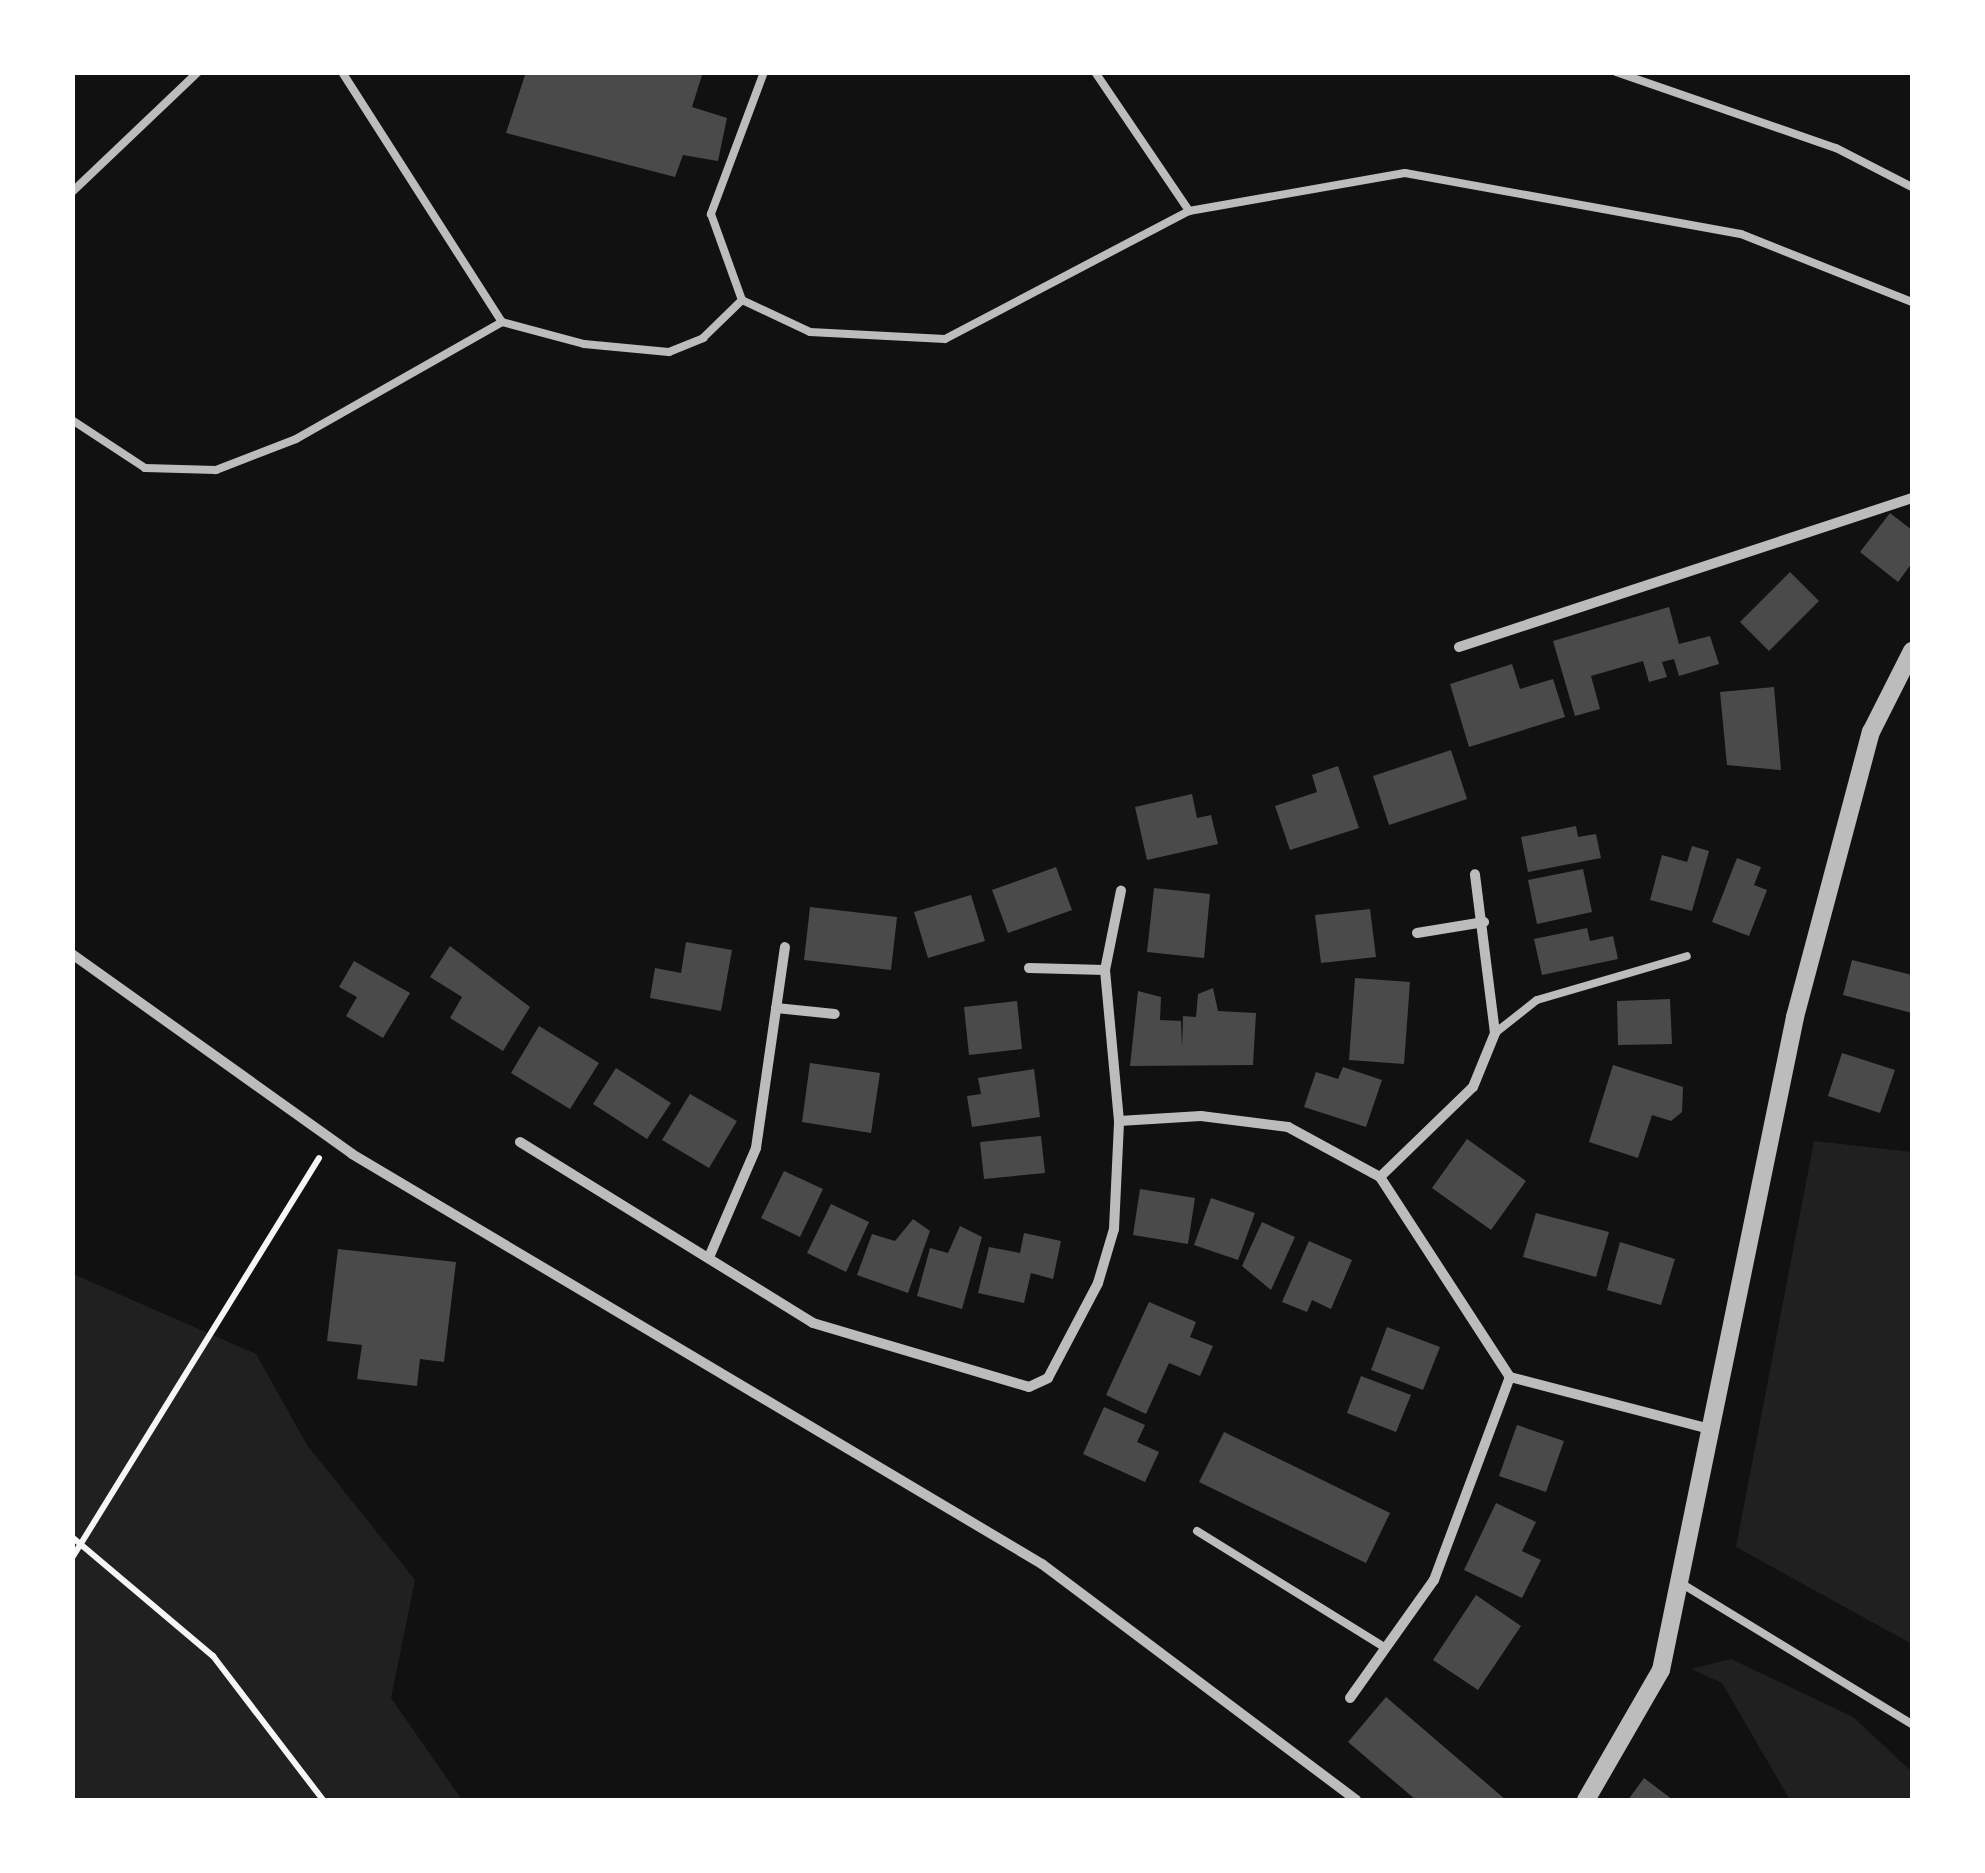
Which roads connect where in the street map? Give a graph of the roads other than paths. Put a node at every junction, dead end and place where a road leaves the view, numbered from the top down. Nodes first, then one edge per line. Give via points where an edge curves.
1 (198, 72) edge
2 (342, 72) edge
3 (764, 72) edge
4 (1095, 72) edge
5 (1616, 72) edge
6 (1912, 187) edge
7 (72, 192) edge
8 (1188, 211) junction
9 (742, 300) junction
10 (1912, 302) edge
11 (502, 322) junction
12 (72, 420) edge
13 (1912, 498) edge
14 (1460, 647) dead end
15 (1912, 651) edge
16 (1475, 874) dead end
17 (1121, 892) dead end
18 (1484, 922) junction
19 (1417, 933) dead end
20 (784, 947) dead end
21 (72, 954) edge
22 (1687, 956) dead end
23 (1028, 968) dead end
24 (1105, 970) junction
25 (776, 1008) junction
26 (834, 1014) dead end
27 (1495, 1033) junction
28 (1119, 1121) junction
29 (520, 1142) dead end
30 (1380, 1177) junction
31 (710, 1255) junction
32 (1510, 1377) junction
33 (1710, 1430) junction
34 (1197, 1531) dead end
35 (1679, 1582) junction
36 (1386, 1648) junction
37 (1350, 1698) dead end
38 (1912, 1724) edge
39 (1356, 1800) edge
40 (1586, 1800) edge

1 - 7 lane
2 - 11 lane
3 - 9 lane via 710,214
4 - 8 lane
5 - 6 lane via 1836,148
8 - 9 lane via 944,340 810,332
8 - 10 lane via 1405,174 1741,234
9 - 11 lane via 703,338 669,352 584,344
11 - 12 lane via 296,439 216,470 145,468
13 - 14 street
15 - 33 street via 1871,732 1795,1018
16 - 18 street
17 - 24 street
18 - 19 street
18 - 27 street
20 - 25 street
21 - 39 street via 324,1132 590,1302 1042,1564
22 - 27 lane via 1536,1000
23 - 24 street
24 - 28 street
25 - 26 street
25 - 31 street via 756,1148
27 - 30 street via 1473,1086
28 - 30 street via 1200,1116 1288,1128
28 - 31 street via 1114,1229 1048,1378 1029,1388 814,1323
29 - 31 street
30 - 32 street
32 - 33 street
32 - 36 street via 1434,1580
33 - 35 street
34 - 36 lane
35 - 38 lane
35 - 40 street via 1661,1670
36 - 37 street

